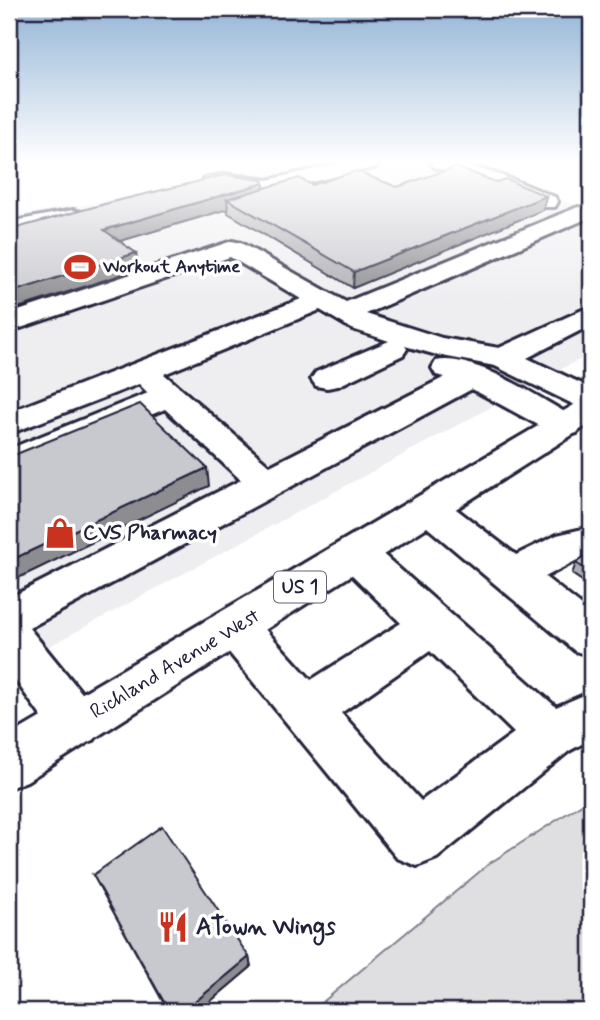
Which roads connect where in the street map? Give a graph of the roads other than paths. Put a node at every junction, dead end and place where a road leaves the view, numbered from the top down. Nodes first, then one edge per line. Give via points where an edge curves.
1 (98, 211) edge
2 (585, 217) edge
3 (9, 229) edge
4 (343, 312) junction
5 (591, 314) edge
6 (9, 323) edge
7 (392, 349) junction
8 (487, 367) junction
9 (142, 371) junction
10 (327, 379) dead end
11 (169, 396) junction
12 (585, 419) edge
13 (9, 424) edge
14 (9, 461) edge
15 (267, 483) junction
16 (429, 508) junction
17 (591, 541) edge
18 (355, 553) junction
19 (513, 575) junction
20 (9, 618) edge
21 (433, 625) junction
22 (235, 627) junction
23 (9, 636) edge
24 (591, 638) edge
25 (306, 710) junction
26 (76, 724) junction
27 (571, 724) edge
28 (9, 764) edge

1 - 3 main road
2 - 4 main road
4 - 6 main road via 232,248
4 - 7 main road via 371,340
4 - 8 main road
4 - 9 main road
5 - 8 main road
7 - 8 main road via 419,360
7 - 10 main road
8 - 12 main road
8 - 15 main road
9 - 11 main road
9 - 13 main road
11 - 14 main road
11 - 15 main road
12 - 16 main road, Richland Avenue West / US 1
15 - 20 main road
16 - 18 main road, Richland Avenue West / US 1
16 - 19 main road
17 - 19 main road via 571,545
18 - 21 main road
18 - 22 main road, Richland Avenue West / US 1
19 - 24 main road
21 - 25 main road
21 - 27 main road
22 - 25 main road
22 - 26 main road, Richland Avenue West / US 1
23 - 26 main road
25 - 27 main road via 417,838
26 - 28 main road, Richland Avenue West / US 1

